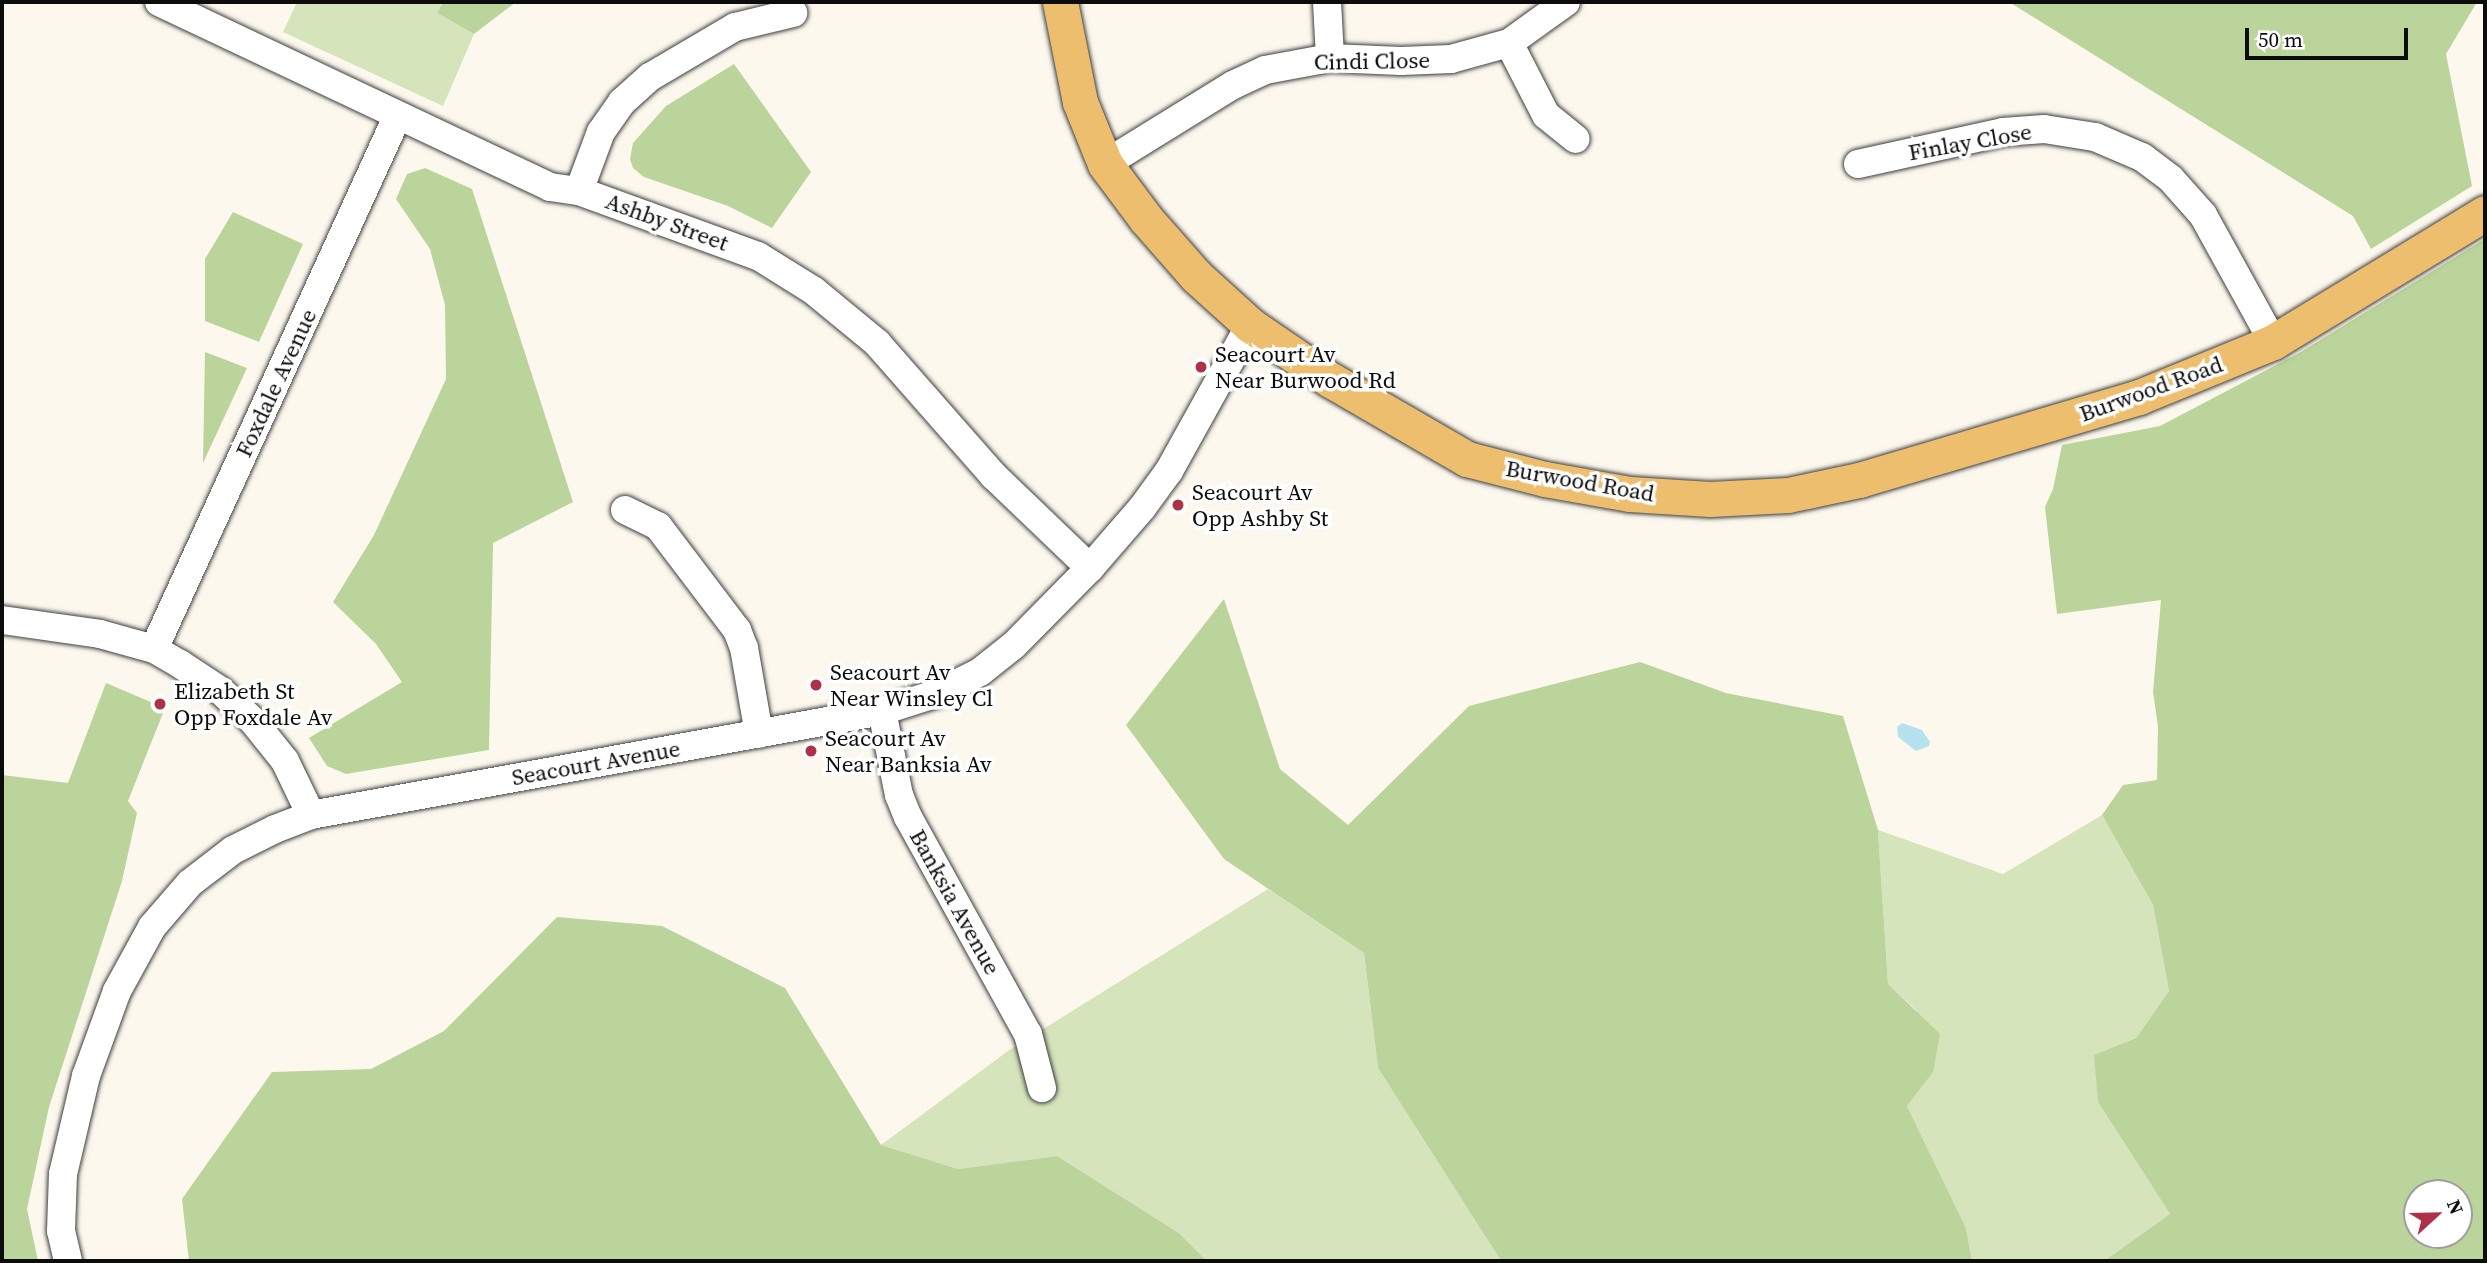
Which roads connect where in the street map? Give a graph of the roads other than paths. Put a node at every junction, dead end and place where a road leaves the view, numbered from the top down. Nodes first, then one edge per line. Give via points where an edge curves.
1 (159, 2) edge
2 (1060, 2) edge
3 (1327, 2) edge
4 (1566, 2) edge
5 (793, 13) dead end
6 (1509, 43) junction
7 (1330, 58) junction
8 (397, 117) junction
9 (1576, 139) dead end
10 (1105, 164) junction
11 (1858, 164) dead end
12 (579, 191) junction
13 (2485, 213) edge
14 (1251, 325) junction
15 (2273, 342) junction
16 (625, 510) dead end
17 (1090, 568) junction
18 (2, 620) edge
19 (154, 649) junction
20 (882, 711) junction
21 (759, 734) junction
22 (311, 815) junction
23 (1042, 1088) dead end
24 (68, 1261) edge

1 - 8 street, Ashby Street
2 - 10 main road, Burwood Road via 1080,103
3 - 7 street
4 - 6 street, Cindi Close
5 - 12 street via 735,27 650,77 622,102 601,132
6 - 7 street, Cindi Close via 1451,59
6 - 9 street via 1546,115
7 - 10 street, Cindi Close via 1265,70 1233,85
8 - 12 street, Ashby Street via 550,187
8 - 19 street, Foxdale Avenue
10 - 14 main road, Burwood Road via 1196,276
11 - 15 street, Finlay Close via 2003,132 2044,129 2095,137 2141,158 2171,179 2203,215
12 - 17 street, Ashby Street via 758,256 814,291 877,343 994,476
13 - 15 main road, Burwood Road
14 - 15 main road, Burwood Road via 1329,379 1467,459 1630,494 1710,499 1788,495 1859,480 2139,397
14 - 17 street, Seacourt Avenue via 1169,471
16 - 21 street via 658,526 737,629
17 - 20 street, Seacourt Avenue via 1014,645 980,672 938,693
18 - 19 street via 100,634
19 - 22 street via 221,691 253,721 285,761
20 - 21 street, Seacourt Avenue
20 - 23 street, Banksia Avenue via 898,795 1028,1034
21 - 22 street, Seacourt Avenue
22 - 24 street, Seacourt Avenue via 233,850 190,883 152,927 117,991 86,1076 63,1174 61,1231

